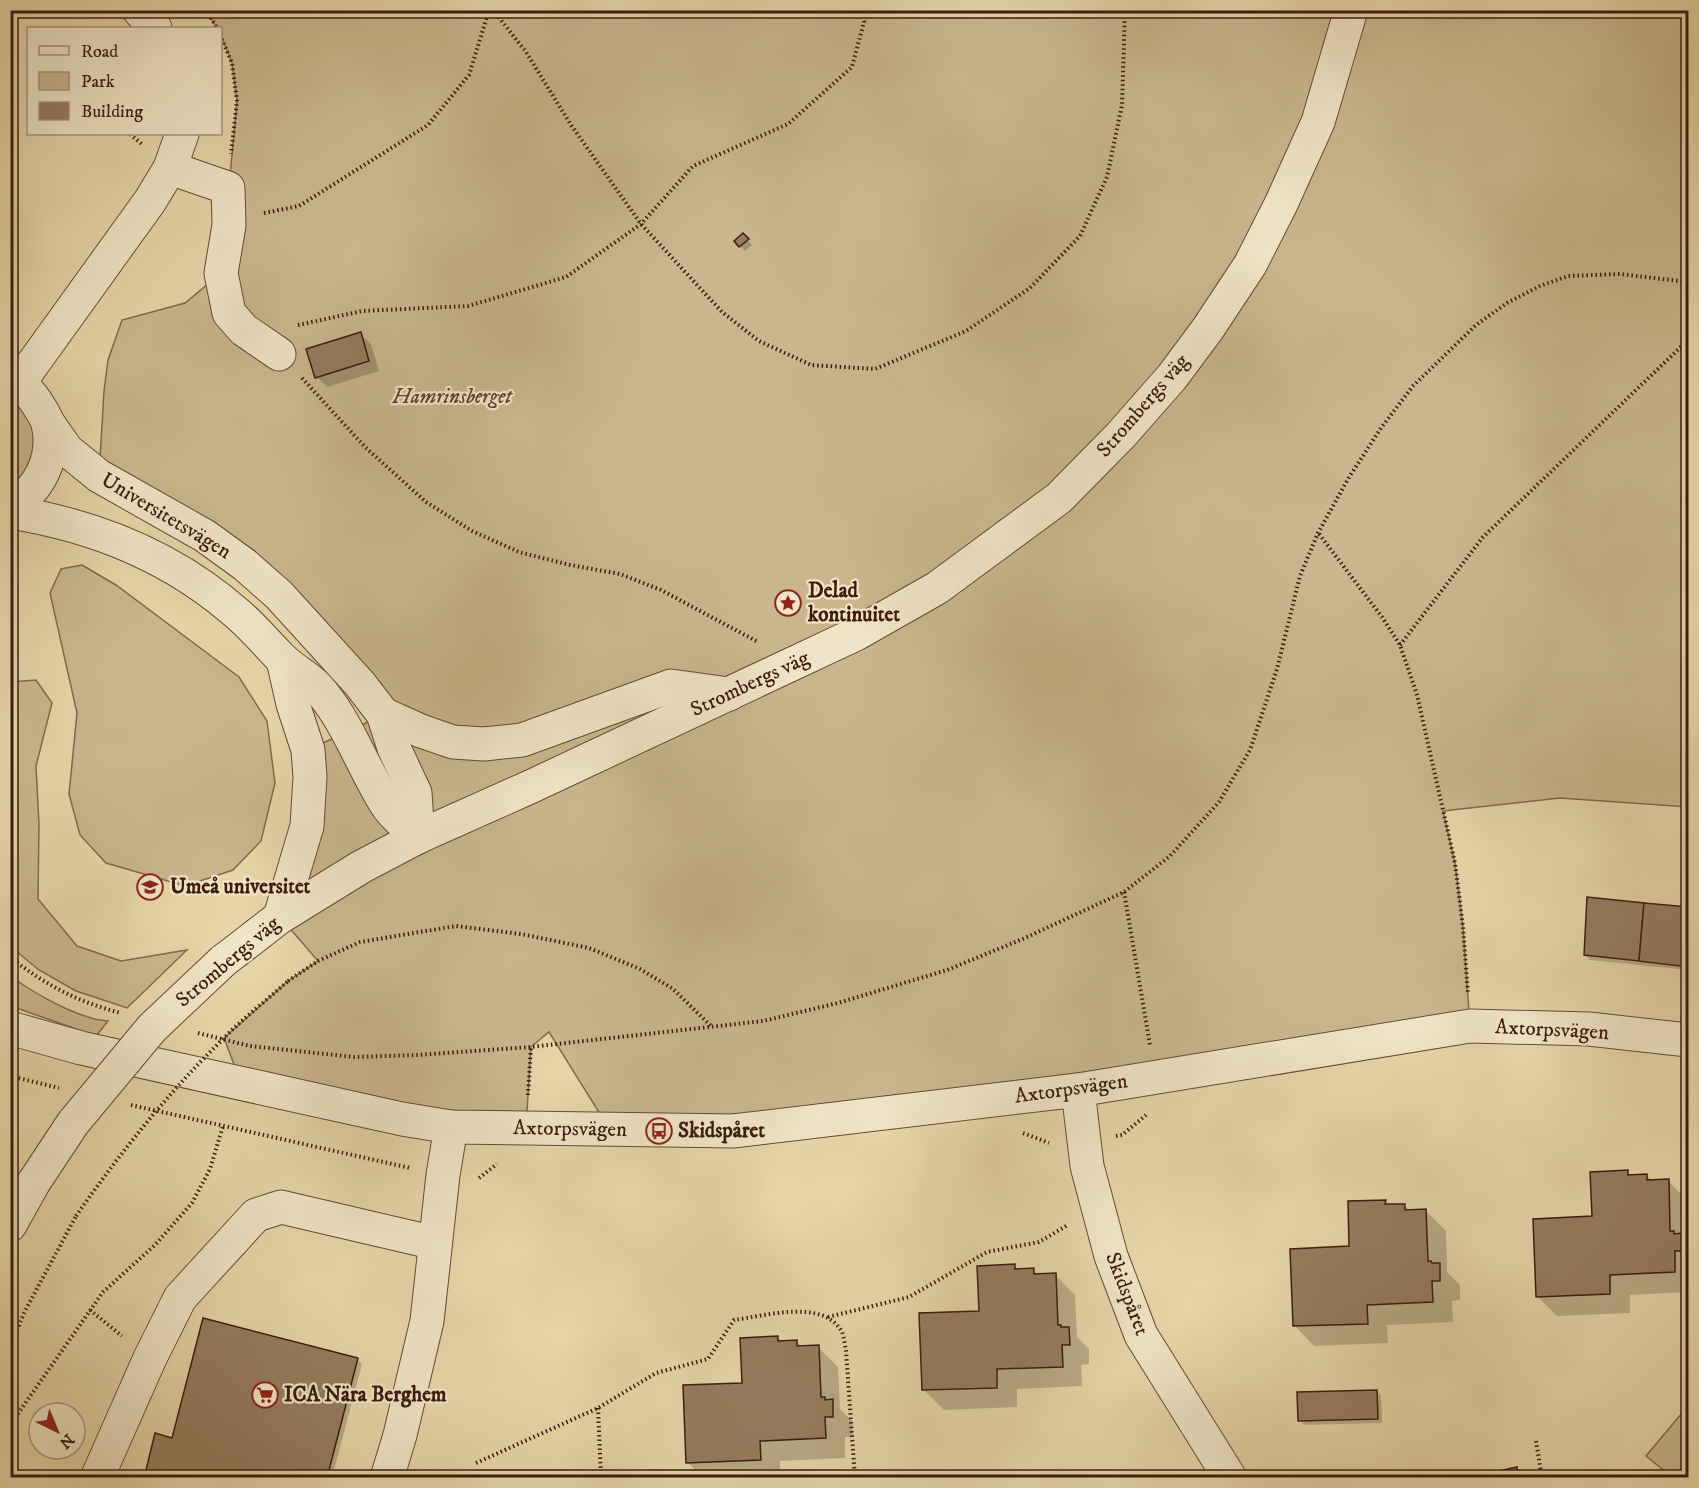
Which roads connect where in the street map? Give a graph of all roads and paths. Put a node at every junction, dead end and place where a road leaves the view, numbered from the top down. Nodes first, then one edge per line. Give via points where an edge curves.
1 (139, 10) edge
2 (206, 10) edge
3 (489, 10) edge
4 (494, 10) edge
5 (860, 10) edge
6 (1125, 10) edge
7 (1351, 10) edge
8 (154, 27) edge
9 (216, 27) edge
10 (222, 40) edge
11 (182, 135) edge
12 (170, 168) junction
13 (228, 188) junction
14 (640, 224) junction
15 (1689, 282) edge
16 (252, 336) junction
17 (1689, 340) edge
18 (279, 354) joint
19 (15, 381) edge
20 (48, 423) junction
21 (10, 510) edge
22 (1318, 533) junction
23 (1400, 645) junction
24 (283, 660) junction
25 (795, 663) junction
26 (729, 694) junction
27 (383, 714) junction
28 (418, 837) junction
29 (1124, 892) junction
30 (280, 917) junction
31 (10, 957) edge
32 (117, 1012) dead end
33 (1470, 1026) junction
34 (711, 1027) junction
35 (10, 1028) edge
36 (1689, 1040) edge
37 (250, 1046) dead end
38 (10, 1076) edge
39 (1156, 1076) junction
40 (60, 1088) dead end
41 (1078, 1090) junction
42 (224, 1126) dead end
43 (451, 1127) junction
44 (1098, 1208) junction
45 (10, 1226) edge
46 (435, 1243) junction
47 (828, 1317) junction
48 (10, 1347) edge
49 (598, 1408) junction
50 (10, 1425) edge
51 (1536, 1441) dead end
52 (476, 1463) dead end
53 (97, 1478) edge
54 (387, 1478) edge
55 (601, 1478) edge
56 (855, 1478) edge
57 (1230, 1478) edge
58 (1542, 1478) edge

1 - 8 street
2 - 9 path
3 - 13 path via 469,75 428,125 299,206 253,215
4 - 14 path
5 - 14 path via 864,22 852,67 788,124 693,166
6 - 14 path via 1122,105 1107,177 1080,236 1030,288 966,331 874,369 811,365 759,341 722,312
7 - 25 street, Strombergs väg via 1318,122 1281,204 1250,265 1172,377 1059,498 998,545 937,588
10 - 13 path via 232,63 237,101
11 - 12 street
12 - 13 street
12 - 19 street via 150,201
13 - 16 street via 229,225 221,273 229,313
14 - 16 path via 566,278 468,306 363,311
15 - 22 path via 1620,274 1568,276 1540,286 1484,319 1413,386 1348,479
16 - 18 street
17 - 23 path via 1484,537
18 - 25 path via 365,447 426,502 472,531 519,552 620,574 661,590
19 - 20 street, Universitetsvägen via 33,395
20 - 21 street via 50,454 38,484
20 - 27 street, Universitetsvägen via 67,450 99,476 205,536 245,565 279,595
21 - 24 street, Universitetsvägen via 122,541 166,562 223,601
22 - 23 path
22 - 29 path via 1300,576 1277,669 1250,750 1219,802 1170,856
23 - 33 path via 1417,694 1455,863
24 - 28 street, Universitetsvägen via 316,687 337,716 388,807
24 - 30 street via 308,750 309,777 307,826
25 - 26 street, Strombergs väg
26 - 27 street, Universitetsvägen via 671,686 522,740 483,744 453,742
26 - 28 street, Strombergs väg
27 - 28 street, Universitetsvägen via 415,793
28 - 30 street, Strombergs väg
29 - 34 path via 947,970 838,1003 763,1021
29 - 39 path
30 - 45 street, Strombergs väg, bridge via 223,961 152,1028 74,1124 34,1182
31 - 32 path via 53,988
33 - 36 street, Axtorpsvägen via 1589,1029
33 - 39 street, Axtorpsvägen
34 - 37 path via 417,1056 354,1057
34 - 48 path, bridge via 672,989 640,969 589,948 521,934 456,926 360,942 318,961 288,981 224,1038 120,1155 76,1216
35 - 43 street, Axtorpsvägen via 81,1048
38 - 40 path
39 - 41 street, Axtorpsvägen
41 - 43 street, Axtorpsvägen via 733,1131
41 - 44 street, Skidspåret via 1087,1166
42 - 50 path via 210,1168 192,1203 155,1245 103,1292
43 - 46 street
44 - 47 path via 1039,1242 987,1252 909,1297
44 - 57 street, Skidspåret via 1111,1256 1141,1335
46 - 53 street via 281,1206 256,1215 180,1298
46 - 54 street via 427,1321
47 - 49 path via 806,1310 734,1320 708,1359 656,1373
47 - 56 path via 842,1332 846,1351
49 - 52 path
49 - 55 path
51 - 58 path

